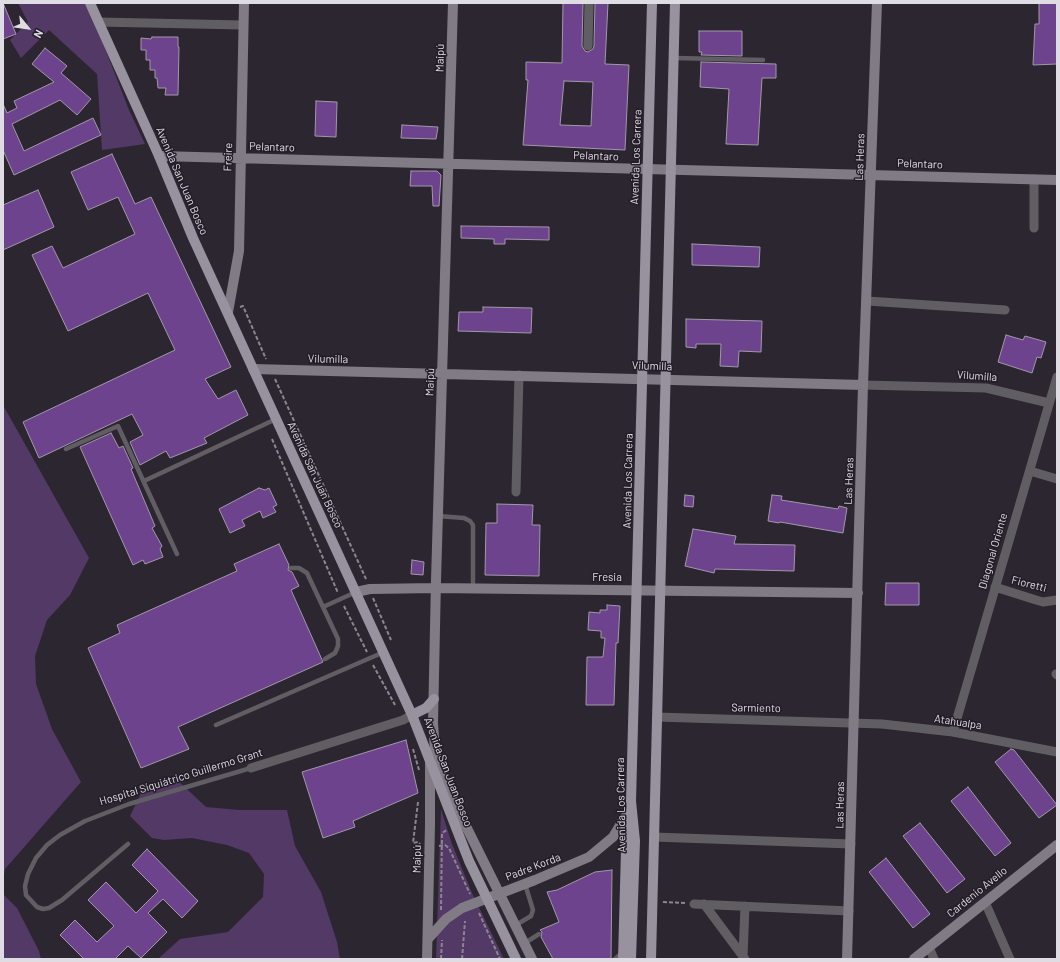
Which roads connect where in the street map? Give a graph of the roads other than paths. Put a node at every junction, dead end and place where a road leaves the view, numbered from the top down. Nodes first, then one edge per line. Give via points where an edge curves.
1 (90, 3) edge
2 (244, 3) edge
3 (453, 3) edge
4 (589, 3) edge
5 (652, 3) edge
6 (675, 3) edge
7 (877, 3) edge
8 (98, 22) junction
9 (243, 26) junction
10 (588, 46) dead end
11 (674, 58) junction
12 (763, 60) dead end
13 (159, 156) junction
14 (240, 158) junction
15 (449, 164) junction
16 (648, 170) junction
17 (671, 170) junction
18 (872, 174) junction
19 (1034, 179) junction
20 (1057, 180) edge
21 (1034, 228) dead end
22 (867, 301) junction
23 (1005, 310) dead end
24 (228, 312) junction
25 (253, 369) junction
26 (442, 373) junction
27 (518, 375) junction
28 (1057, 377) edge
29 (642, 378) junction
30 (665, 379) junction
31 (863, 385) junction
32 (1049, 403) junction
33 (276, 419) junction
34 (66, 449) dead end
35 (1030, 471) junction
36 (1057, 479) edge
37 (144, 480) junction
38 (516, 492) dead end
39 (438, 516) junction
40 (177, 554) dead end
41 (291, 568) dead end
42 (996, 587) junction
43 (436, 588) junction
44 (473, 588) junction
45 (638, 589) junction
46 (659, 590) junction
47 (356, 592) junction
48 (858, 593) junction
49 (1057, 600) edge
50 (323, 607) junction
51 (384, 652) junction
52 (325, 658) dead end
53 (434, 699) junction
54 (412, 715) junction
55 (657, 717) junction
56 (854, 722) junction
57 (216, 725) dead end
58 (953, 732) junction
59 (1057, 752) edge
60 (433, 760) junction
61 (251, 768) joint
62 (631, 800) junction
63 (627, 814) junction
64 (654, 837) junction
65 (128, 844) dead end
66 (851, 844) junction
67 (1057, 845) edge
68 (525, 884) junction
69 (500, 893) junction
70 (487, 898) junction
71 (985, 902) junction
72 (694, 904) road end
73 (704, 904) junction
74 (745, 906) junction
75 (849, 911) junction
76 (516, 925) junction
77 (540, 934) dead end
78 (428, 939) junction
79 (525, 943) junction
80 (929, 947) junction
81 (623, 956) edge
82 (744, 958) edge
83 (427, 959) edge
84 (516, 959) edge
85 (532, 959) edge
86 (615, 959) edge
87 (631, 959) edge
88 (651, 959) edge
89 (847, 959) edge
90 (914, 959) edge
91 (934, 959) edge
92 (1010, 959) edge

1 - 8 main road, Avenida San Juan Bosco
2 - 9 main road, Freire
3 - 15 main road, Maipú
4 - 10 street
5 - 16 main road, Avenida Los Carrera
6 - 11 main road
7 - 18 main road, Las Heras
8 - 9 street
8 - 13 main road, Avenida San Juan Bosco
9 - 14 main road, Freire
11 - 12 lane
11 - 17 main road
13 - 14 main road, Pelantaro
13 - 24 main road, Avenida San Juan Bosco via 193,238
14 - 15 main road, Pelantaro
14 - 24 main road, Freire via 239,251
15 - 16 main road, Pelantaro
15 - 26 main road, Maipú
16 - 17 main road, Pelantaro
16 - 29 main road, Avenida Los Carrera
17 - 18 main road, Pelantaro
17 - 30 main road
18 - 19 main road, Pelantaro
18 - 22 main road, Las Heras
19 - 20 main road, Pelantaro
19 - 21 street
22 - 23 street
22 - 31 main road, Las Heras
24 - 25 main road, Avenida San Juan Bosco
25 - 26 main road, Vilumilla
25 - 33 main road, Avenida San Juan Bosco
26 - 27 main road, Vilumilla
26 - 39 main road, Maipú
27 - 29 main road, Vilumilla
27 - 38 street
28 - 32 street, Diagonal Oriente
29 - 30 main road, Vilumilla
29 - 45 main road, Avenida Los Carrera
30 - 31 main road, Vilumilla
30 - 46 main road
31 - 32 street, Vilumilla via 986,388
31 - 48 main road, Las Heras
32 - 35 street, Diagonal Oriente
33 - 37 lane
33 - 47 main road, Avenida San Juan Bosco
34 - 37 lane via 118,426
35 - 36 street
35 - 42 street, Diagonal Oriente
37 - 40 lane
39 - 43 main road, Maipú
39 - 44 lane via 464,518 473,525
41 - 50 lane via 299,568 307,573
42 - 49 street, Fioretti via 1043,602
42 - 58 street, Diagonal Oriente
43 - 44 main road, Fresia
43 - 47 main road, Fresia via 370,588
43 - 53 main road, Maipú
44 - 45 main road, Fresia
45 - 46 main road, Fresia
45 - 62 main road, Avenida Los Carrera
46 - 48 main road, Fresia
46 - 55 main road
47 - 50 lane
47 - 51 main road, Avenida San Juan Bosco
48 - 56 main road, Las Heras
50 - 52 lane via 338,643 335,653
51 - 54 main road, Avenida San Juan Bosco
51 - 57 lane
53 - 54 main road via 426,708
53 - 60 main road, Maipú
54 - 60 main road, Avenida San Juan Bosco
54 - 61 street, Hospital Siquiátrico Guillermo Grant
55 - 56 street, Sarmiento
55 - 64 main road
56 - 58 street, Atahualpa
56 - 66 main road, Las Heras
58 - 59 street, Atahualpa
60 - 69 main road, Avenida San Juan Bosco
60 - 70 main road, Avenida San Juan Bosco via 469,860
60 - 78 main road, Maipú
61 - 65 lane, Hospital Siquiátrico Guillermo Grant via 129,804 85,821 60,835 36,858 28,874 26,895 37,907 49,908
62 - 63 main road, Padre Korda
62 - 87 main road, Avenida Los Carrera via 635,841
63 - 68 main road, Padre Korda via 613,837 598,851
63 - 81 main road
64 - 66 street
64 - 88 main road
66 - 75 main road, Las Heras
67 - 71 main road, Cardenio Avello
68 - 69 main road, Padre Korda
68 - 76 lane via 533,910 531,916
69 - 70 main road, Padre Korda
69 - 76 main road, Avenida San Juan Bosco
70 - 78 main road, Padre Korda via 454,913
70 - 84 main road, Avenida San Juan Bosco
71 - 80 main road, Cardenio Avello
71 - 92 street
72 - 73 street
73 - 74 street
73 - 82 street
74 - 75 street
74 - 82 street
75 - 89 main road, Las Heras
76 - 79 main road, Avenida San Juan Bosco
77 - 79 lane
78 - 83 main road, Maipú
79 - 85 main road, Avenida San Juan Bosco
80 - 90 main road, Cardenio Avello
80 - 91 street
81 - 86 lane

